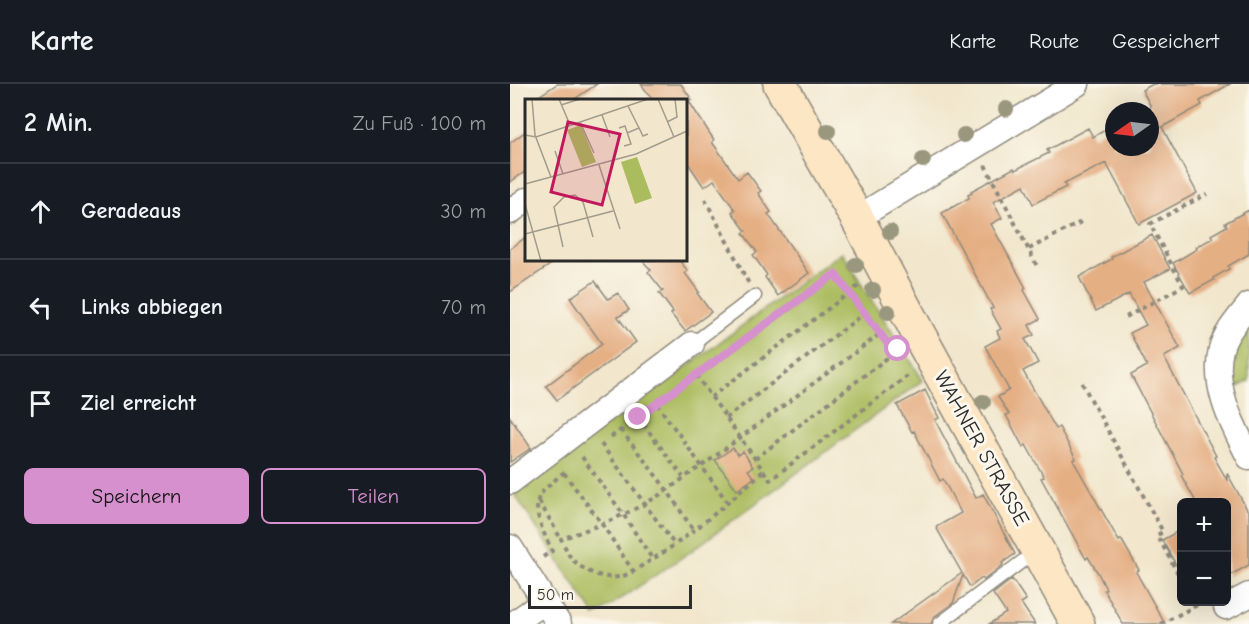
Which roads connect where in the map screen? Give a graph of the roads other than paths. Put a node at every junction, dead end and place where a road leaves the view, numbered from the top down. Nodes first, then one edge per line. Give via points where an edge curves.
1 (780, 84) edge
2 (1077, 84) edge
3 (525, 201) edge
4 (510, 212) edge
5 (857, 218) junction
6 (754, 294) road end
7 (1249, 306) edge
8 (692, 344) joint
9 (1249, 456) edge
10 (510, 482) edge
11 (510, 547) edge
12 (1037, 550) junction
13 (1249, 595) edge
14 (544, 602) junction
15 (1226, 608) dead end
16 (513, 624) edge
17 (559, 624) edge
18 (939, 624) edge
19 (1078, 624) edge

1 - 5 street, WAHNER STRASSE
2 - 5 street
3 - 4 street
5 - 12 street, WAHNER STRASSE
6 - 8 lane
7 - 9 street via 1221,348 1219,381 1227,412
8 - 10 street
11 - 14 street
12 - 18 lane
12 - 19 street, WAHNER STRASSE
13 - 15 street
14 - 16 street
14 - 17 street

